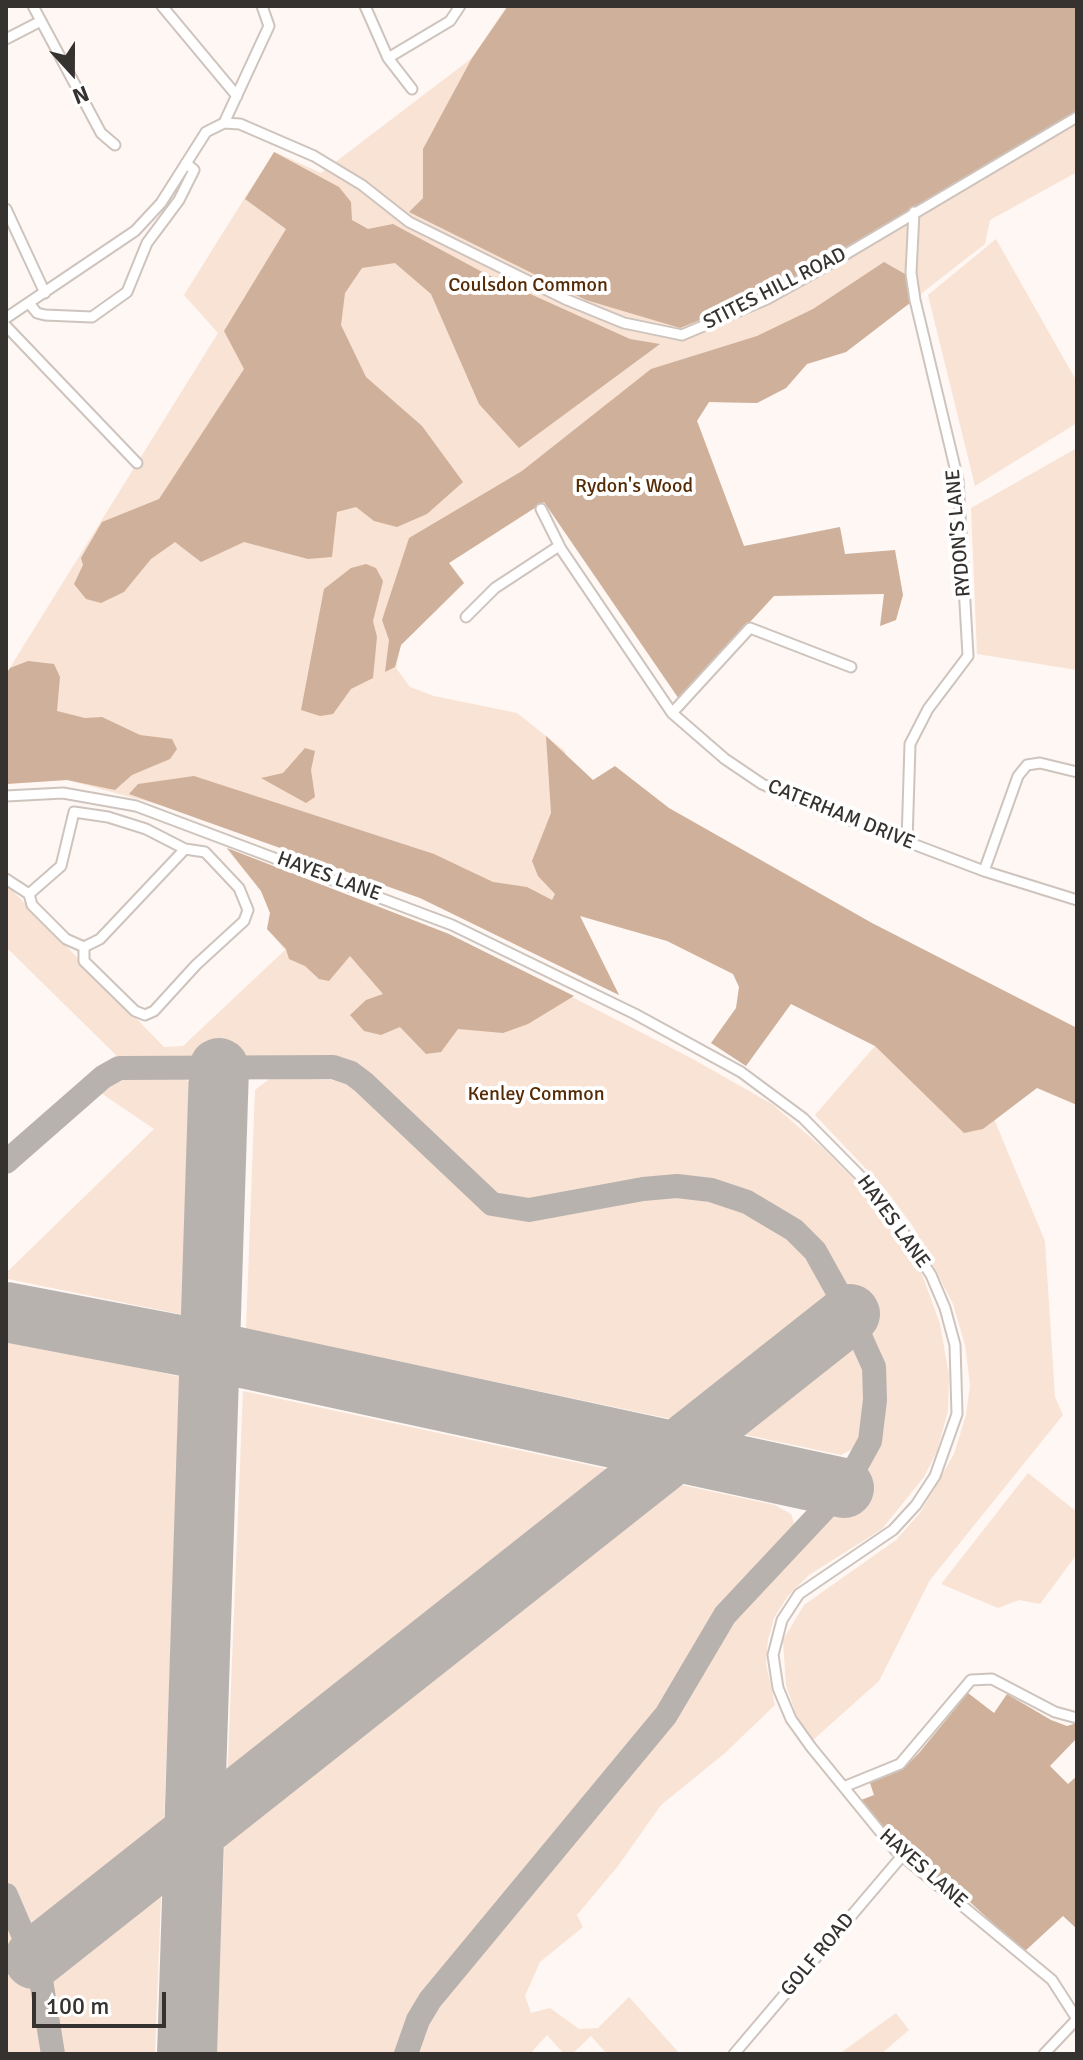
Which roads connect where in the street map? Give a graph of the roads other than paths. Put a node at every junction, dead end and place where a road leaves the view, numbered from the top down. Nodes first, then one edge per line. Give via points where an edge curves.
1 (33, 6) edge
2 (162, 6) edge
3 (262, 6) edge
4 (365, 6) edge
5 (460, 6) edge
6 (41, 21) junction
7 (6, 39) edge
8 (388, 58) junction
9 (412, 89) dead end
10 (237, 96) junction
11 (1077, 117) edge
12 (224, 123) junction
13 (115, 145) dead end
14 (186, 163) junction
15 (6, 209) edge
16 (914, 212) junction
17 (45, 293) junction
18 (29, 303) junction
19 (6, 318) edge
20 (6, 326) edge
21 (137, 463) dead end
22 (541, 509) dead end
23 (559, 546) junction
24 (466, 617) dead end
25 (851, 667) dead end
26 (672, 713) junction
27 (1077, 772) edge
28 (6, 796) edge
29 (907, 842) junction
30 (185, 849) junction
31 (984, 871) junction
32 (6, 879) edge
33 (29, 894) junction
34 (1077, 900) edge
35 (84, 947) junction
36 (1077, 1718) edge
37 (846, 1786) junction
38 (902, 1856) junction
39 (1077, 2019) edge
40 (734, 2054) edge
41 (1044, 2054) edge

1 - 6 street
2 - 10 street
3 - 10 street via 269,26
4 - 8 street
5 - 8 street via 450,21
6 - 7 street
6 - 13 street via 101,133
8 - 9 street
10 - 12 street
11 - 16 street, STITES HILL ROAD
12 - 14 street via 206,132
12 - 16 street, STITES HILL ROAD via 240,124 335,169 409,222 462,251 624,323 682,335 767,299
14 - 17 street via 135,231
14 - 18 street via 194,170 147,243 127,292 92,317 45,315
15 - 17 street
16 - 29 street, RYDON'S LANE via 915,300 958,480 968,656 928,709 910,744
17 - 18 street
18 - 19 street
20 - 21 street
22 - 23 street, CATERHAM DRIVE
23 - 24 street via 495,588
23 - 26 street, CATERHAM DRIVE
25 - 26 street via 750,628
26 - 29 street, CATERHAM DRIVE via 762,784
27 - 31 street via 1027,765 1018,776
28 - 37 street, HAYES LANE via 63,793 136,806 452,925 741,1072 803,1118 880,1196 931,1275 945,1308 955,1345 957,1414 935,1476 916,1505 893,1530 799,1594 775,1639 778,1688 791,1719
29 - 31 street, CATERHAM DRIVE
30 - 33 street via 146,829 74,812 61,866
30 - 35 street via 100,939
30 - 35 street via 205,852 218,863 239,888 248,910 244,921 154,1011 135,1011 84,961
31 - 34 street, CATERHAM DRIVE
32 - 33 street
33 - 35 street via 32,905 66,939
36 - 37 street via 982,1677 963,1687 900,1764
37 - 38 street, HAYES LANE
38 - 39 street, HAYES LANE via 1052,1980
38 - 40 street, GOLF ROAD
39 - 41 street

